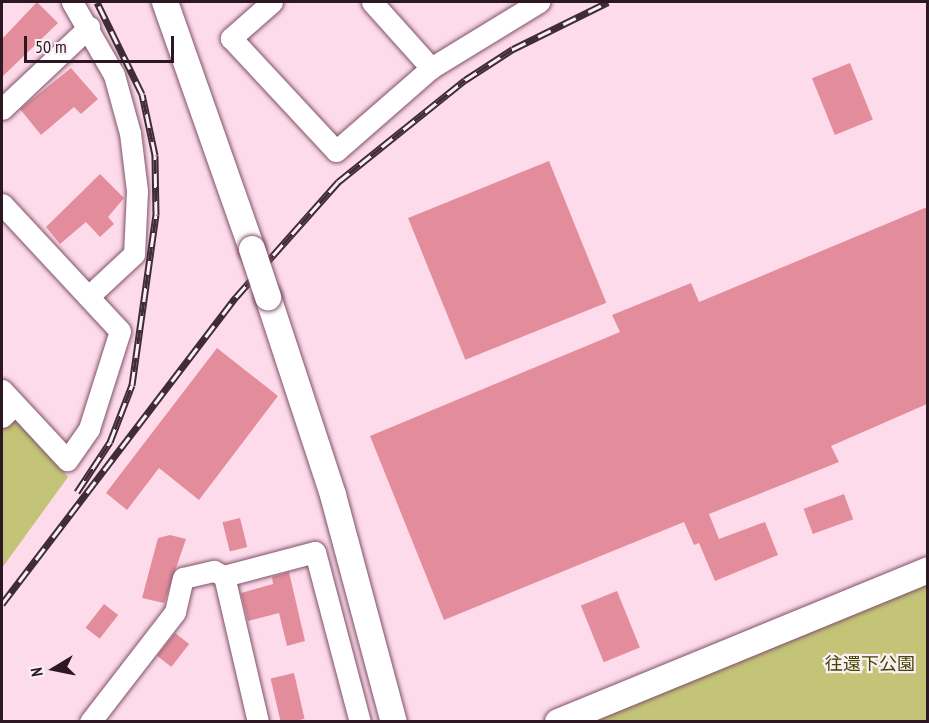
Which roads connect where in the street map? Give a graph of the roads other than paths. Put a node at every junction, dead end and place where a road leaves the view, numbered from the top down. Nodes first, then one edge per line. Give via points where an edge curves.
1 (72, 2) edge
2 (165, 2) edge
3 (272, 2) edge
4 (372, 2) edge
5 (540, 2) edge
6 (89, 27) junction
7 (431, 68) junction
8 (2, 110) edge
9 (2, 204) edge
10 (89, 296) junction
11 (6, 404) edge
12 (927, 570) edge
13 (224, 576) junction
14 (90, 722) edge
15 (258, 722) edge
16 (360, 722) edge
17 (394, 722) edge
18 (558, 722) edge

1 - 6 street
2 - 17 street, bridge via 333,495
3 - 7 street via 231,38 336,151
4 - 7 street
5 - 7 street
6 - 8 street
6 - 10 street via 114,75 130,133 137,191 134,254
9 - 10 street
10 - 11 street via 120,331 97,409 68,460
12 - 18 street
13 - 14 street via 214,571 183,578 175,612
13 - 15 street
13 - 16 street via 315,552

